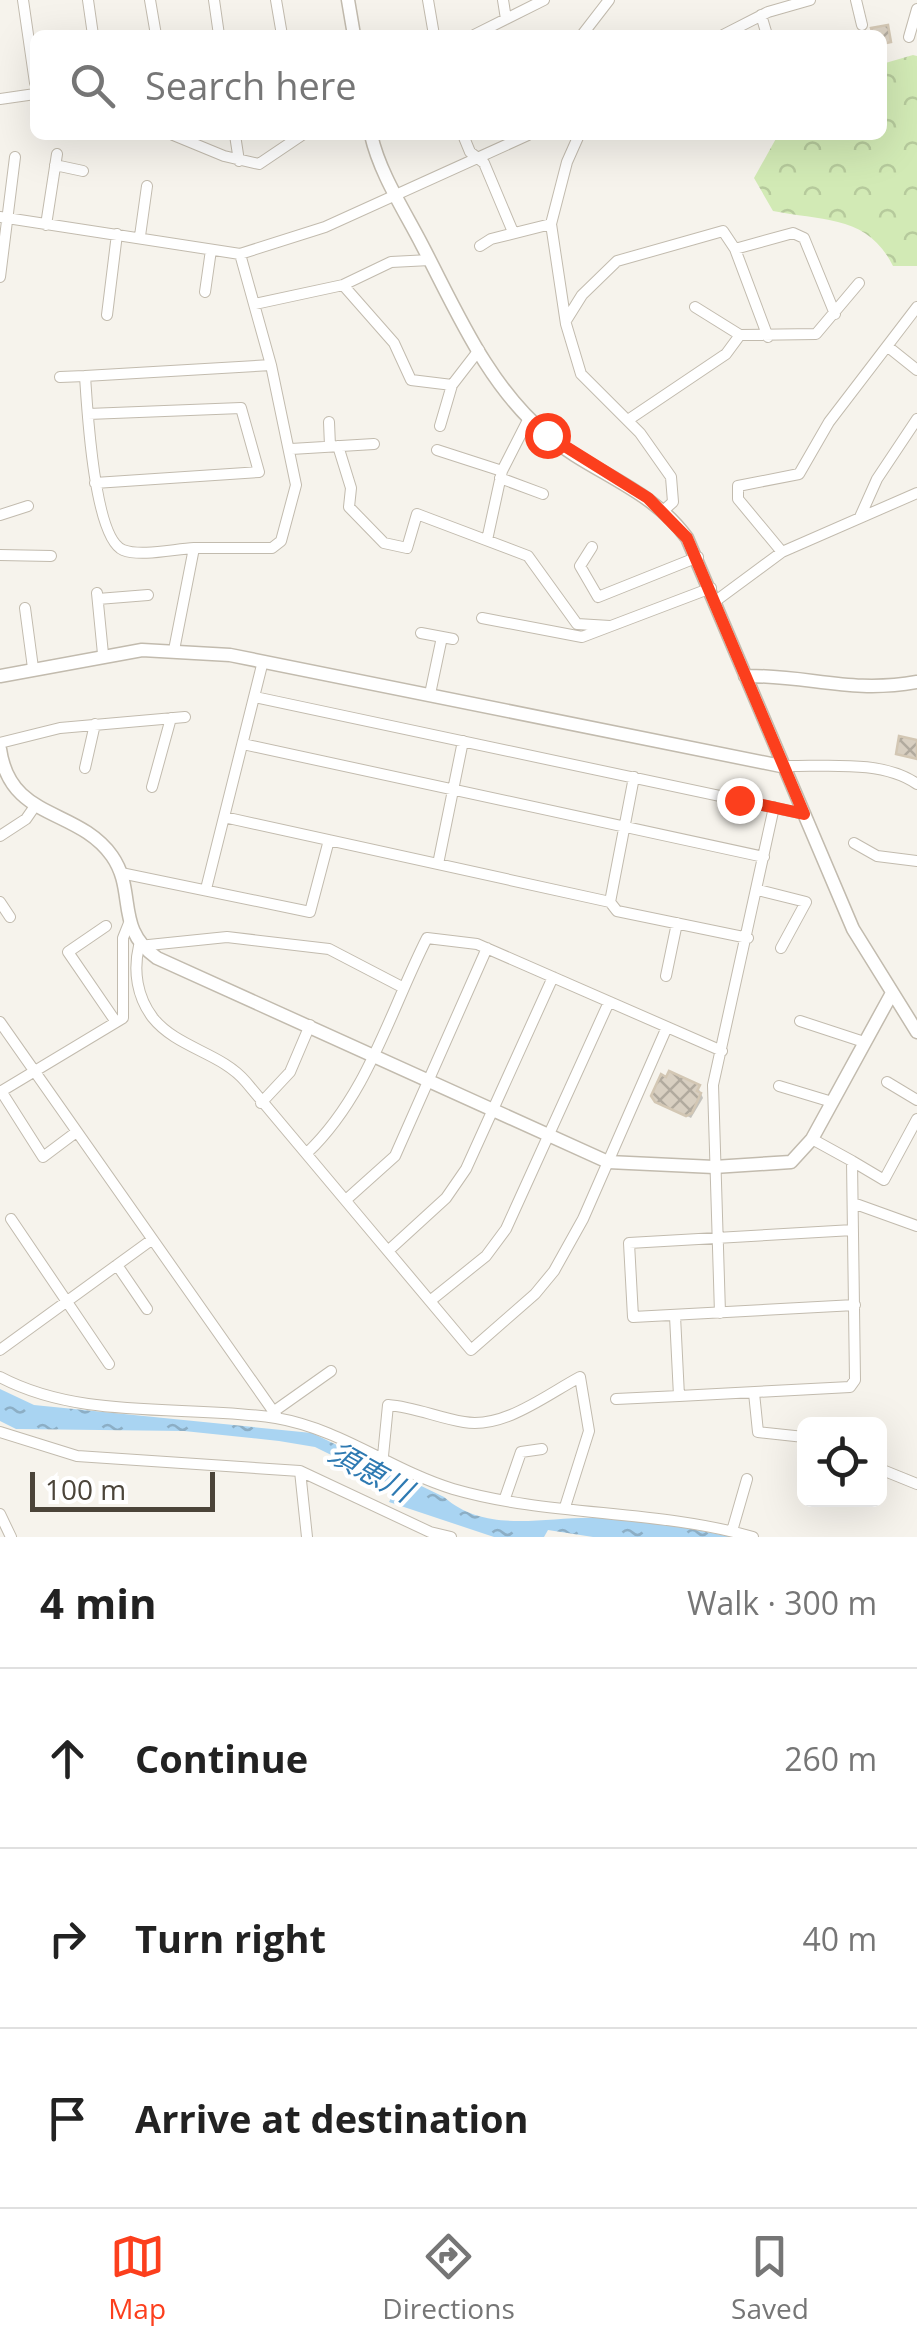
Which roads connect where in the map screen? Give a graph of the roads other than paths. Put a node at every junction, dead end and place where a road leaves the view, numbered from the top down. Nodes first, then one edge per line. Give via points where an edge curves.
1 (22, 0) edge
2 (88, 0) edge
3 (150, 0) edge
4 (214, 0) edge
5 (276, 0) edge
6 (348, 0) edge
7 (428, 0) edge
8 (503, 0) edge
9 (544, 0) edge
10 (610, 0) edge
11 (810, 0) edge
12 (856, 0) edge
13 (765, 9) edge
14 (917, 10) edge
15 (506, 18) junction
16 (862, 25) dead end
17 (92, 30) edge
18 (155, 30) edge
19 (219, 30) edge
20 (281, 30) edge
21 (353, 30) edge
22 (433, 30) edge
23 (483, 30) edge
24 (586, 30) edge
25 (731, 30) edge
26 (909, 37) dead end
27 (30, 52) edge
28 (30, 95) edge
29 (0, 98) edge
30 (187, 140) edge
31 (236, 140) edge
32 (294, 140) edge
33 (373, 140) edge
34 (465, 140) edge
35 (516, 140) edge
36 (577, 140) edge
37 (15, 157) dead end
38 (476, 157) junction
39 (240, 161) junction
40 (83, 170) dead end
41 (147, 186) dead end
42 (395, 194) junction
43 (4, 218) edge
44 (551, 224) junction
45 (46, 225) junction
46 (513, 232) junction
47 (116, 234) junction
48 (140, 236) junction
49 (480, 246) dead end
50 (736, 249) junction
51 (211, 250) junction
52 (240, 254) junction
53 (430, 260) junction
54 (0, 277) edge
55 (859, 283) dead end
56 (343, 286) junction
57 (205, 292) dead end
58 (254, 304) junction
59 (695, 307) dead end
60 (917, 307) edge
61 (835, 314) junction
62 (107, 315) dead end
63 (566, 324) junction
64 (740, 336) junction
65 (768, 337) junction
66 (888, 346) junction
67 (478, 350) junction
68 (271, 365) junction
69 (917, 370) edge
70 (84, 376) junction
71 (60, 377) dead end
72 (452, 385) junction
73 (88, 414) junction
74 (529, 418) junction
75 (917, 419) edge
76 (628, 420) junction
77 (329, 422) dead end
78 (440, 426) dead end
79 (374, 444) dead end
80 (334, 446) junction
81 (291, 449) junction
82 (437, 450) dead end
83 (501, 474) junction
84 (95, 483) junction
85 (917, 493) edge
86 (542, 494) dead end
87 (28, 506) dead end
88 (664, 510) junction
89 (0, 514) edge
90 (860, 518) junction
91 (486, 540) junction
92 (592, 547) dead end
93 (194, 548) junction
94 (782, 552) junction
95 (0, 555) edge
96 (51, 556) dead end
97 (698, 557) junction
98 (714, 594) junction
99 (148, 595) dead end
100 (25, 608) dead end
101 (482, 618) dead end
102 (610, 626) junction
103 (421, 633) dead end
104 (174, 650) junction
105 (103, 654) junction
106 (264, 661) junction
107 (33, 668) junction
108 (0, 676) edge
109 (745, 676) junction
110 (917, 682) edge
111 (430, 694) junction
112 (254, 697) junction
113 (185, 717) dead end
114 (171, 718) junction
115 (95, 724) junction
116 (463, 741) junction
117 (243, 744) junction
118 (0, 746) edge
119 (782, 766) junction
120 (84, 768) dead end
121 (634, 778) junction
122 (917, 784) edge
123 (152, 787) dead end
124 (454, 790) junction
125 (35, 806) junction
126 (774, 807) junction
127 (804, 814) junction
128 (224, 818) junction
129 (625, 827) junction
130 (0, 836) edge
131 (329, 840) junction
132 (854, 843) dead end
133 (764, 858) junction
134 (917, 862) edge
135 (438, 864) junction
136 (121, 874) junction
137 (206, 889) junction
138 (758, 890) junction
139 (0, 902) edge
140 (610, 902) junction
141 (10, 917) dead end
142 (677, 923) junction
143 (128, 924) junction
144 (106, 926) dead end
145 (748, 938) junction
146 (139, 946) junction
147 (487, 948) junction
148 (781, 948) dead end
149 (666, 976) dead end
150 (553, 978) junction
151 (402, 987) junction
152 (892, 993) junction
153 (610, 1002) junction
154 (800, 1021) dead end
155 (0, 1022) edge
156 (116, 1022) junction
157 (310, 1026) junction
158 (667, 1027) junction
159 (917, 1032) edge
160 (864, 1042) junction
161 (722, 1051) junction
162 (375, 1055) junction
163 (35, 1071) junction
164 (432, 1081) junction
165 (888, 1082) dead end
166 (779, 1086) dead end
167 (1, 1092) edge
168 (917, 1100) edge
169 (832, 1102) junction
170 (261, 1103) junction
171 (492, 1109) junction
172 (917, 1119) edge
173 (75, 1133) junction
174 (550, 1136) junction
175 (812, 1138) junction
176 (307, 1153) junction
177 (852, 1161) junction
178 (608, 1162) junction
179 (714, 1166) junction
180 (346, 1200) junction
181 (852, 1203) junction
182 (11, 1219) dead end
183 (917, 1226) edge
184 (853, 1230) junction
185 (716, 1237) junction
186 (150, 1241) junction
187 (388, 1251) junction
188 (118, 1265) junction
189 (430, 1301) junction
190 (67, 1302) junction
191 (855, 1305) junction
192 (147, 1308) dead end
193 (720, 1313) junction
194 (675, 1316) junction
195 (0, 1350) edge
196 (109, 1364) dead end
197 (331, 1371) dead end
198 (0, 1377) edge
199 (754, 1393) junction
200 (678, 1396) junction
201 (616, 1400) dead end
202 (275, 1415) junction
203 (0, 1432) edge
204 (797, 1436) edge
205 (542, 1448) dead end
206 (382, 1456) junction
207 (300, 1471) junction
208 (887, 1472) edge
209 (747, 1479) dead end
210 (917, 1484) edge
211 (505, 1498) junction
212 (565, 1507) junction
213 (0, 1514) edge
214 (732, 1531) junction
215 (11, 1537) edge
216 (307, 1537) edge
217 (451, 1537) edge
218 (754, 1537) edge

1 - 27 street
2 - 17 street
3 - 18 street
4 - 19 street
5 - 20 street
6 - 21 street
7 - 22 street
8 - 15 street
9 - 15 street
10 - 24 street
11 - 13 street
12 - 16 street
13 - 25 street
14 - 26 street
15 - 23 street
28 - 29 street
30 - 39 street
31 - 39 street
32 - 39 street via 259,164
33 - 42 street
34 - 38 street
35 - 38 street
36 - 44 street
37 - 43 street
38 - 42 street
38 - 46 street
40 - 45 street via 56,160
41 - 48 street
42 - 52 street via 325,228
42 - 53 street
43 - 45 street
43 - 54 street
44 - 46 street
44 - 63 street
45 - 47 street
46 - 49 street
47 - 48 street
47 - 62 street
48 - 51 street
50 - 61 street via 793,233 804,238
50 - 63 street via 723,231 626,256 582,295
50 - 65 street
51 - 52 street
51 - 57 street
52 - 58 street
53 - 56 street via 391,262
53 - 67 street
55 - 61 street
56 - 58 street
56 - 72 street via 394,342 411,380
58 - 68 street
59 - 64 street
60 - 66 street
61 - 65 street via 816,334
63 - 76 street via 581,374
64 - 65 street
64 - 76 street via 726,354
66 - 69 street
66 - 94 street via 798,474 738,486 738,499
67 - 72 street
67 - 74 street
68 - 70 street
68 - 81 street
70 - 71 street
70 - 73 street
72 - 78 street
73 - 84 street
73 - 84 street via 241,408 259,472
74 - 83 street
74 - 88 street via 563,448
75 - 90 street
76 - 88 street via 670,477 673,502
77 - 80 street
79 - 80 street
80 - 81 street
80 - 91 street via 352,488 349,507 384,543 407,548 417,514
81 - 93 street via 296,486 281,540 272,548
82 - 83 street
83 - 86 street
83 - 91 street
84 - 93 street via 116,545 126,552
85 - 90 street
87 - 89 street
88 - 97 street
90 - 94 street
91 - 102 street via 528,556 577,624
92 - 97 street via 580,566 598,597
93 - 104 street
94 - 98 street
95 - 96 street
97 - 98 street
98 - 102 street
98 - 109 street
99 - 105 street via 98,596
100 - 107 street
101 - 102 street via 582,636
103 - 111 street via 448,638
104 - 105 street
104 - 106 street
105 - 107 street
106 - 111 street
106 - 112 street
107 - 108 street
109 - 110 street via 845,688
109 - 119 street
111 - 119 street
112 - 116 street
112 - 117 street
113 - 114 street
114 - 115 street
114 - 123 street
115 - 118 street
115 - 120 street
116 - 121 street
116 - 124 street
117 - 124 street
117 - 128 street
118 - 125 street via 12,788
119 - 122 street via 870,769
119 - 127 street
121 - 126 street
121 - 129 street
124 - 129 street
124 - 135 street
125 - 130 street
125 - 136 street via 91,834
126 - 127 street
126 - 133 street
127 - 152 street via 853,929
128 - 131 street
128 - 137 street
129 - 133 street
129 - 140 street
131 - 135 street
131 - 137 street via 310,912
132 - 134 street via 878,856
133 - 138 street
135 - 140 street
136 - 137 street
136 - 143 street
138 - 145 street
138 - 148 street via 806,902
139 - 141 street
140 - 142 street via 617,910
142 - 145 street
142 - 149 street
143 - 146 street
143 - 156 street via 122,938 122,1018
144 - 156 street via 68,952
145 - 161 street
146 - 151 street via 227,936 328,949
146 - 157 street
146 - 170 street via 138,984 151,1015 167,1033 235,1072
147 - 150 street
147 - 151 street via 428,938
147 - 164 street
150 - 153 street
150 - 171 street
151 - 162 street
152 - 159 street
152 - 160 street
153 - 158 street
153 - 174 street
154 - 160 street
155 - 163 street
156 - 163 street
157 - 162 street
157 - 170 street via 290,1072
158 - 161 street
158 - 178 street
160 - 169 street
161 - 179 street via 713,1085
162 - 164 street
162 - 176 street via 329,1132
163 - 167 street
163 - 173 street
164 - 171 street
164 - 180 street via 396,1156
165 - 168 street
166 - 169 street
167 - 173 street via 43,1157
169 - 175 street
170 - 176 street
171 - 174 street
171 - 187 street via 446,1198
172 - 177 street via 884,1180
173 - 186 street
174 - 178 street
174 - 189 street via 506,1229 486,1256
175 - 177 street
175 - 179 street via 791,1162
176 - 180 street
177 - 181 street
178 - 179 street
178 - 189 street via 554,1271 472,1350
179 - 185 street
180 - 187 street
181 - 183 street
181 - 184 street
182 - 190 street
184 - 185 street
184 - 191 street
185 - 193 street
185 - 194 street via 629,1243 634,1317
186 - 188 street
186 - 202 street
187 - 189 street
188 - 190 street
188 - 192 street
190 - 195 street
190 - 196 street
191 - 193 street
191 - 199 street via 850,1387
193 - 194 street
194 - 200 street
197 - 202 street
198 - 202 street via 31,1394 100,1404
199 - 200 street
199 - 204 street via 758,1432
200 - 201 street
202 - 206 street
203 - 207 street via 77,1456
205 - 211 street via 521,1452
206 - 211 street via 450,1488
206 - 212 street via 388,1405 468,1423 500,1420 580,1377 589,1431
207 - 216 street
207 - 217 street
208 - 210 street
209 - 214 street
211 - 212 street
212 - 214 street
213 - 215 street
214 - 218 street

